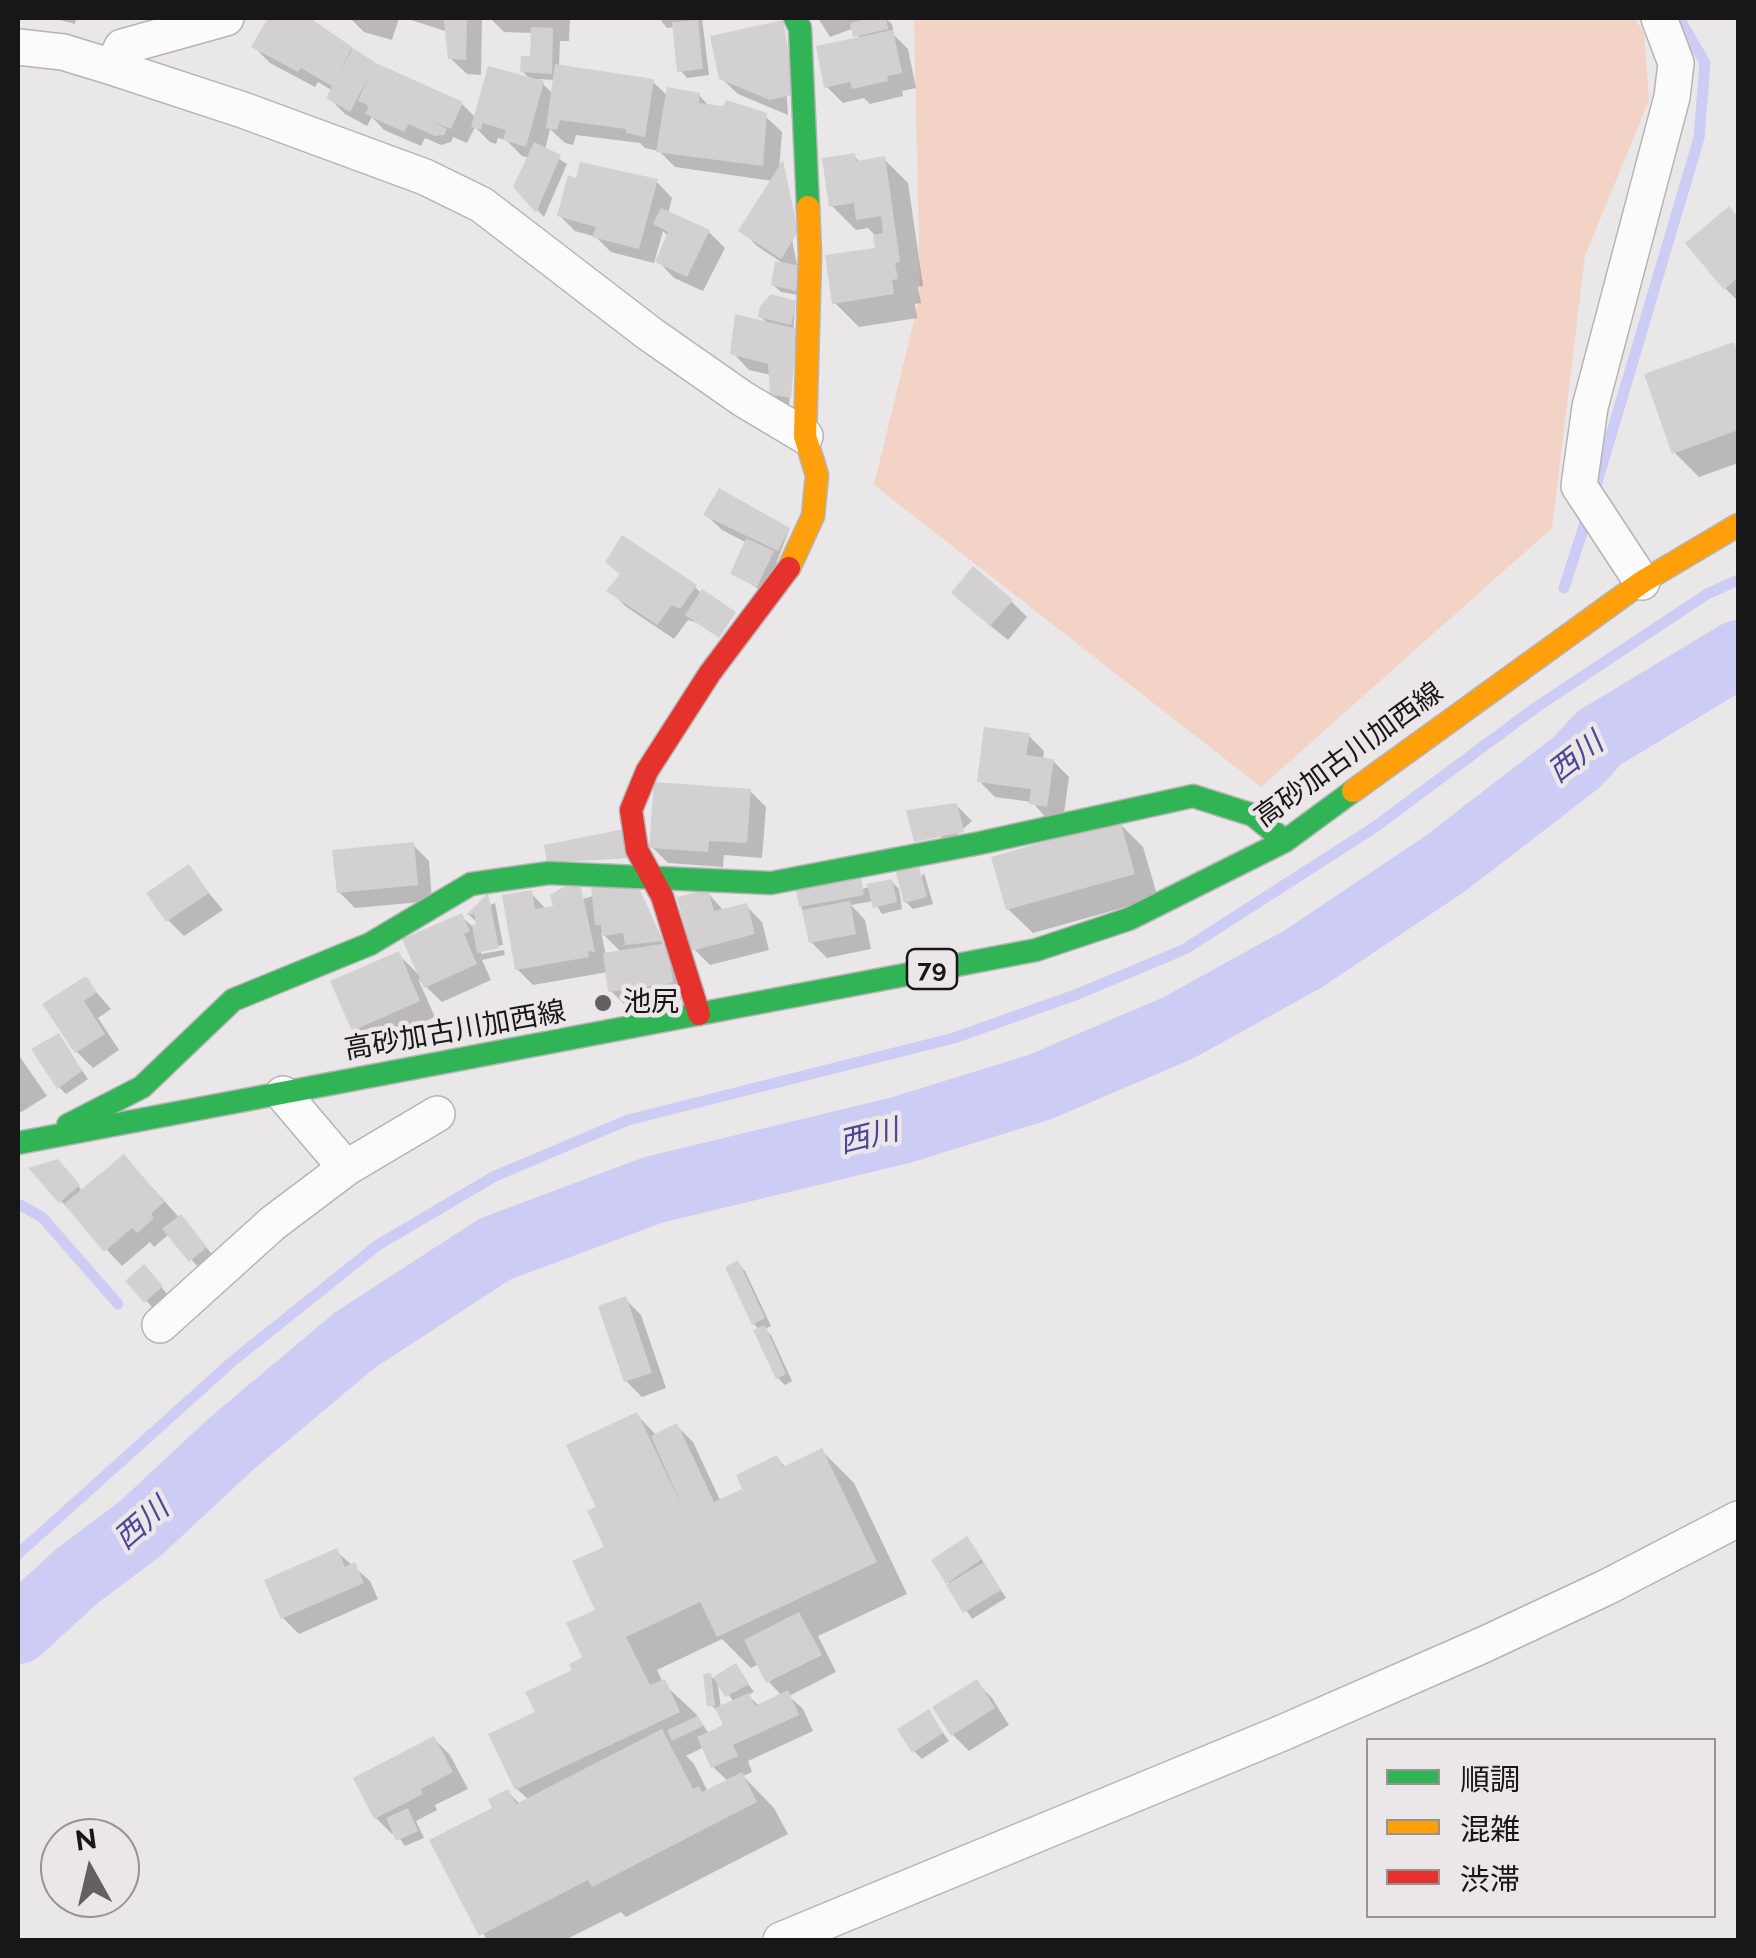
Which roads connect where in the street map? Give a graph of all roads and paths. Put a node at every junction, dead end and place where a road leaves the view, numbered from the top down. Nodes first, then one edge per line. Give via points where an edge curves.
1 (226, 18) edge
2 (795, 18) edge
3 (1659, 18) edge
4 (18, 47) edge
5 (112, 67) junction
6 (805, 436) junction
7 (1738, 526) edge
8 (1642, 582) junction
9 (1285, 842) junction
10 (652, 876) junction
11 (699, 1014) junction
12 (283, 1094) junction
13 (437, 1114) dead end
14 (42, 1139) junction
15 (18, 1143) edge
16 (346, 1168) junction
17 (160, 1325) dead end
18 (1738, 1520) edge
19 (781, 1940) edge

1 - 5 street via 122,47
2 - 6 street via 810,254
3 - 8 street via 1676,63 1672,98 1590,406 1579,486
4 - 5 street
5 - 6 street via 425,177 482,205 650,334
6 - 10 street via 818,475 813,516 798,554 710,674 647,771 631,810 637,850
7 - 8 street, 高砂加古川加西線 / 79
8 - 9 street, 高砂加古川加西線 / 79
9 - 10 street via 1253,816 1193,796 770,883
9 - 11 street, 高砂加古川加西線 / 79 via 1129,919 1036,950
10 - 11 street
10 - 14 street via 550,873 471,884 370,944 233,1000 142,1087
11 - 12 street, 高砂加古川加西線 / 79
12 - 14 street, 高砂加古川加西線 / 79
12 - 16 street
13 - 16 street
14 - 15 street, 高砂加古川加西線 / 79
16 - 17 street via 273,1223
18 - 19 street via 1483,1645

